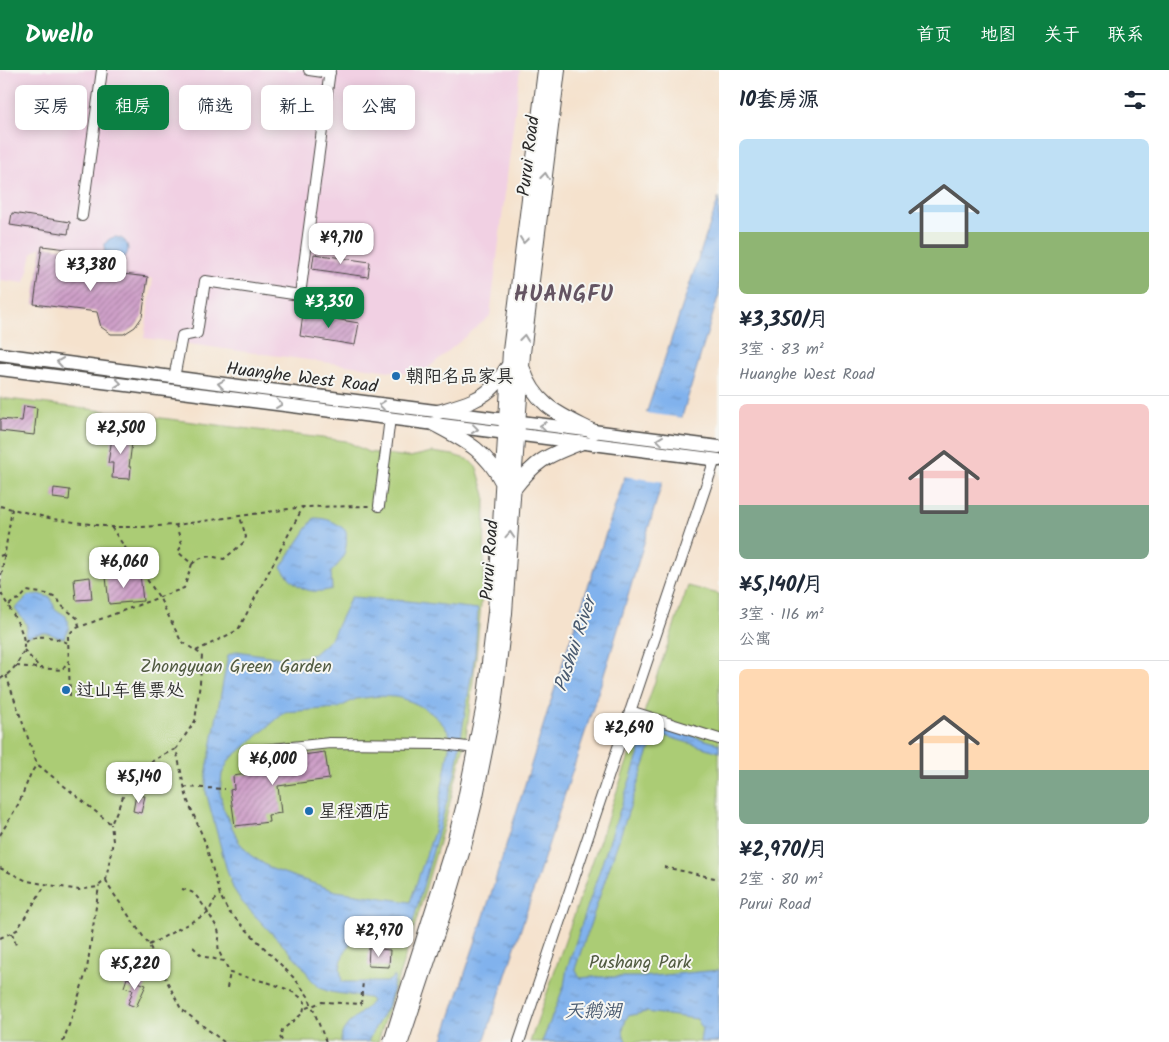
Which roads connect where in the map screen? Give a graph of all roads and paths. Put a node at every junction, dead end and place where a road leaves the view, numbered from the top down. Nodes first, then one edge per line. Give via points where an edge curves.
1 (102, 70) edge
2 (309, 70) edge
3 (545, 70) edge
4 (558, 70) edge
5 (330, 72) edge
6 (82, 216) dead end
7 (0, 354) edge
8 (515, 365) junction
9 (0, 369) edge
10 (174, 378) junction
11 (390, 418) junction
12 (436, 418) junction
13 (511, 428) junction
14 (594, 432) junction
15 (624, 442) junction
16 (580, 443) junction
17 (718, 455) edge
18 (507, 486) junction
19 (0, 506) edge
20 (379, 506) joint
21 (303, 507) junction
22 (12, 508) junction
23 (240, 516) junction
24 (176, 525) junction
25 (111, 527) junction
26 (5, 554) junction
27 (0, 556) edge
28 (192, 564) junction
29 (0, 584) edge
30 (1, 595) edge
31 (159, 597) junction
32 (8, 605) junction
33 (80, 626) junction
34 (25, 643) junction
35 (68, 643) junction
36 (24, 650) junction
37 (196, 651) junction
38 (68, 661) junction
39 (16, 666) junction
40 (41, 668) junction
41 (6, 675) junction
42 (0, 679) edge
43 (70, 696) dead end
44 (630, 711) junction
45 (719, 739) edge
46 (476, 748) junction
47 (176, 749) junction
48 (254, 751) dead end
49 (37, 764) junction
50 (184, 787) junction
51 (225, 789) dead end
52 (111, 824) junction
53 (0, 835) edge
54 (664, 867) dead end
55 (0, 868) edge
56 (719, 879) edge
57 (106, 880) junction
58 (46, 884) junction
59 (100, 886) junction
60 (182, 889) dead end
61 (220, 895) junction
62 (208, 913) junction
63 (12, 933) junction
64 (0, 938) edge
65 (16, 945) dead end
66 (149, 945) junction
67 (194, 947) dead end
68 (224, 961) junction
69 (230, 973) junction
70 (363, 981) dead end
71 (227, 988) dead end
72 (312, 1005) junction
73 (304, 1010) junction
74 (63, 1042) edge
75 (224, 1042) edge
76 (284, 1042) edge
77 (326, 1042) edge
78 (391, 1042) edge
79 (401, 1042) edge
80 (519, 1042) edge

1 - 6 street
2 - 5 street
3 -> 8 highway, Purui Road
8 -> 4 highway, Purui Road
5 - 10 street via 300,295 205,281 197,333 182,336
10 -> 7 main road, Huanghe West Road
8 - 12 highway via 483,396
8 - 13 highway, Purui Road
8 - 14 highway via 536,396 547,406
9 -> 11 main road, Huanghe West Road
12 -> 10 main road, Huanghe West Road
11 - 12 main road, Huanghe West Road
11 - 20 street
12 - 13 main road, Huanghe West Road
12 - 18 highway via 487,458
14 -> 13 main road, Huanghe West Road
13 - 16 main road, Huanghe West Road
13 - 18 highway, Purui Road
14 - 15 main road, Huanghe West Road
15 - 16 main road, Huanghe West Road
15 - 17 main road, Huanghe West Road
16 - 18 highway via 546,457
17 - 44 street
18 - 46 highway, Purui Road via 491,656
79 -> 18 highway, Purui Road via 464,846 486,750 501,658
19 - 22 path
20 - 21 path
21 - 23 path
21 - 37 path via 238,630
22 - 25 path via 53,519
22 - 26 path
23 - 24 path
23 - 28 path via 246,537 243,543 224,559 210,556 199,558
24 - 25 path
24 - 28 path via 182,545 178,552
25 - 31 path
26 - 27 path
26 - 29 path
28 - 31 path via 184,588
29 - 30 path
30 - 32 path
31 - 33 path
31 - 37 path via 181,640
32 - 33 path via 28,591 47,594 58,599 77,618
32 - 34 path
33 - 35 path via 68,636
34 - 35 path via 44,636
34 - 36 path
35 - 38 path
36 - 39 path
36 - 40 path
37 - 47 path via 202,655 194,721
38 - 40 path via 62,670
38 - 43 path
39 - 40 path
39 - 41 path
41 - 42 path
41 - 49 path
44 - 45 street
44 - 80 street
46 - 48 street via 442,744 330,743
46 - 78 highway, Purui Road via 448,862
47 - 50 path
47 - 52 path via 155,760 132,780
49 - 52 path
49 - 53 path
50 - 51 path
50 - 61 path via 205,842
52 - 57 path via 113,841
54 - 56 path
55 - 58 path via 27,881
57 - 59 path
57 - 66 path
58 - 59 path via 79,890
58 - 63 path via 18,930
59 - 74 path via 87,968
60 - 62 path via 192,892
61 - 62 path
61 - 72 path via 228,910 295,979
62 - 66 path
62 - 68 path via 218,931 217,946
63 - 64 path
63 - 65 path
66 - 75 path via 181,1010
67 - 68 path via 203,956
68 - 69 path
69 - 71 path
69 - 73 path via 291,991 301,997
70 - 72 path via 361,1004 322,1002
72 - 73 path
72 - 77 path
73 - 76 path via 298,1019 282,1030 280,1037

